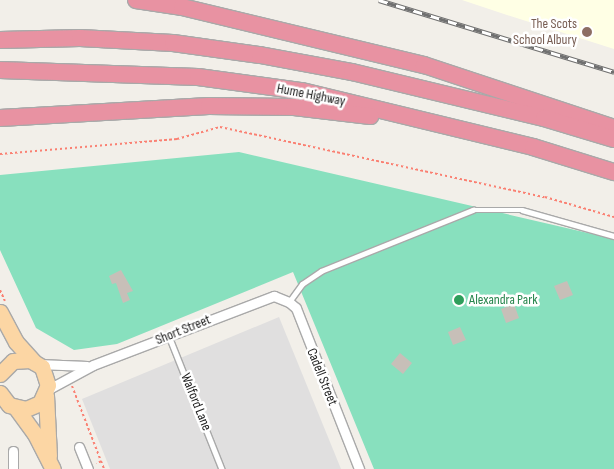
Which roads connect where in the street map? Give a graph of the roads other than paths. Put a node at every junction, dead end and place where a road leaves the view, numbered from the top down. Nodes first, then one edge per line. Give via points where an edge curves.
1 (136, 0) edge
2 (0, 40) edge
3 (0, 70) edge
4 (0, 118) edge
5 (446, 126) junction
6 (614, 128) edge
7 (614, 139) edge
8 (614, 172) edge
9 (614, 236) edge
10 (289, 302) junction
11 (0, 312) edge
12 (169, 335) junction
13 (36, 363) junction
14 (93, 365) junction
15 (0, 373) edge
16 (0, 393) edge
17 (47, 393) junction
18 (16, 408) junction
19 (79, 447) dead end
20 (13, 451) dead end
21 (51, 463) edge
22 (92, 467) edge
23 (13, 469) edge
24 (222, 469) edge
25 (359, 469) edge

1 - 6 highway via 229,17 424,65
2 - 7 highway via 80,38 172,43 260,55 352,72 544,118
3 - 5 highway, Hume Highway via 198,77 302,91
4 - 5 highway via 140,108 294,107
5 - 8 highway, Hume Highway
9 - 10 lane via 522,210 473,210 321,271 302,284
10 - 12 street, Short Street via 274,296
10 - 25 street, Cadell Street via 296,308
11 - 13 main road via 14,340
12 - 14 street, Short Street
12 - 24 lane, Walford Lane
13 - 14 street, Short Street
13 - 15 main road via 17,360
13 - 17 main road via 47,376
14 - 17 street, Short Street
16 - 18 main road via 5,402
17 - 18 main road via 31,408
17 - 21 main road
18 - 21 main road
19 - 22 street
20 - 23 street

